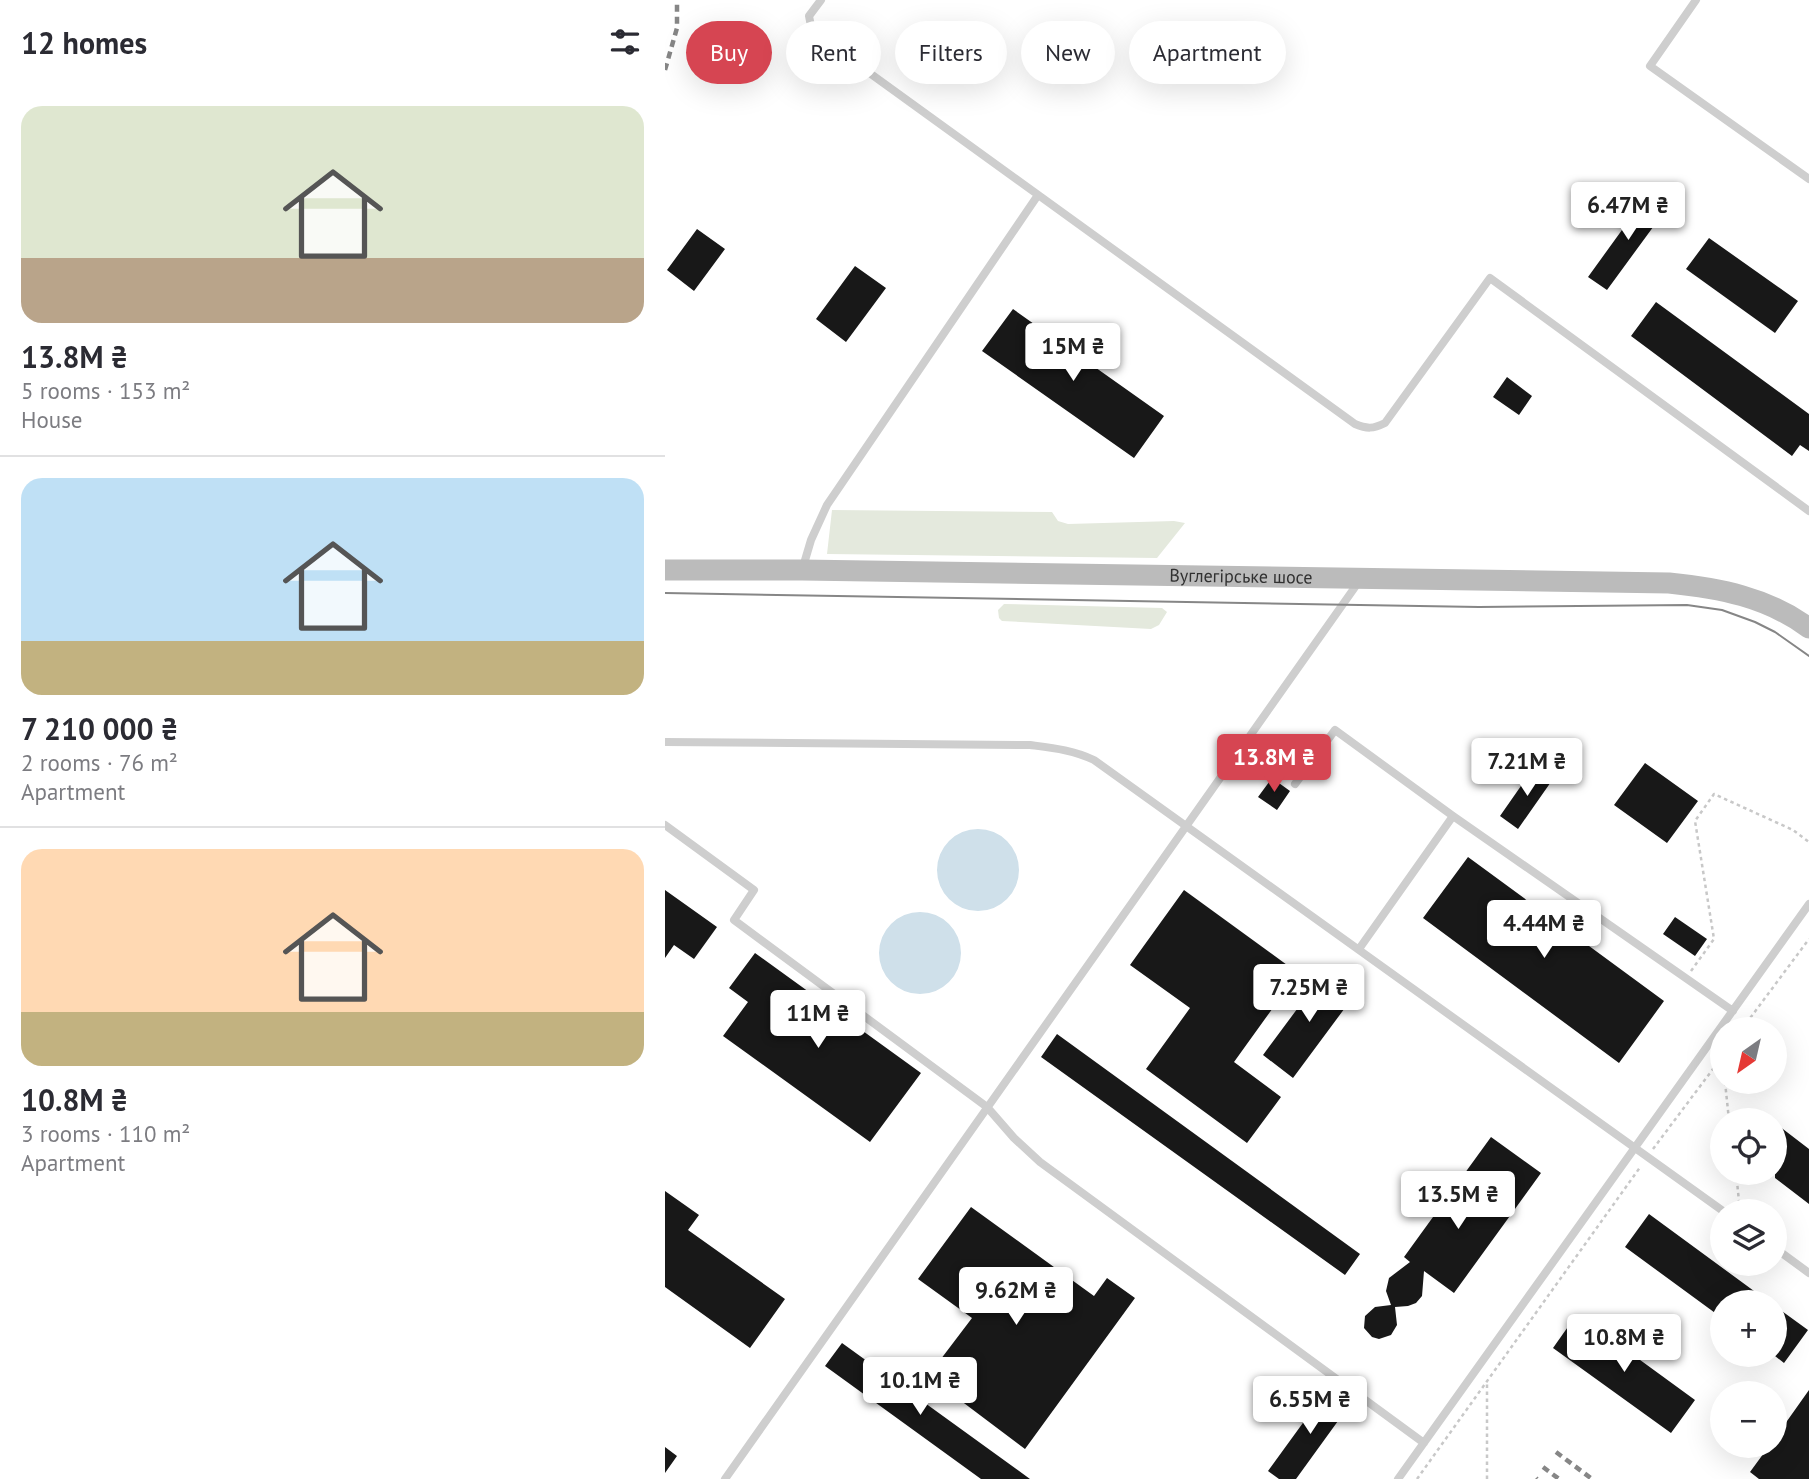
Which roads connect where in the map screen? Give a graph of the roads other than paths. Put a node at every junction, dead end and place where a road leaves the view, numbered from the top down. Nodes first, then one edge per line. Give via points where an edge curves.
1 (821, 0) edge
2 (1696, 0) edge
3 (1809, 179) edge
4 (1038, 195) junction
5 (1809, 511) edge
6 (665, 570) edge
7 (801, 570) junction
8 (1362, 578) junction
9 (1809, 628) edge
10 (665, 742) edge
11 (1295, 783) dead end
12 (1453, 816) junction
13 (665, 825) edge
14 (1187, 825) junction
15 (1809, 904) edge
16 (1359, 949) junction
17 (1733, 1011) junction
18 (987, 1107) junction
19 (1635, 1148) junction
20 (1710, 1202) edge
21 (1787, 1257) edge
22 (1809, 1273) edge
23 (1424, 1443) junction
24 (725, 1479) edge
25 (1398, 1479) edge

1 - 4 lane via 809,16 817,35
2 - 3 lane via 1650,66
4 - 5 lane via 1366,429 1385,423 1490,278
4 - 7 lane via 827,505
6 - 7 street, Вуглегірське шосе
7 - 8 street, Вуглегірське шосе
8 - 9 street, Вуглегірське шосе via 1695,586 1765,603
8 - 14 lane
10 - 14 lane via 1030,745 1069,750 1094,760
11 - 12 lane via 1335,730
12 - 16 lane
12 - 17 lane
13 - 18 lane via 754,890 734,920
14 - 16 lane
14 - 18 lane
15 - 17 lane
16 - 19 lane
17 - 19 lane
18 - 23 lane via 1040,1162
18 - 24 lane
19 - 20 lane
19 - 23 lane
21 - 22 lane
23 - 25 lane

